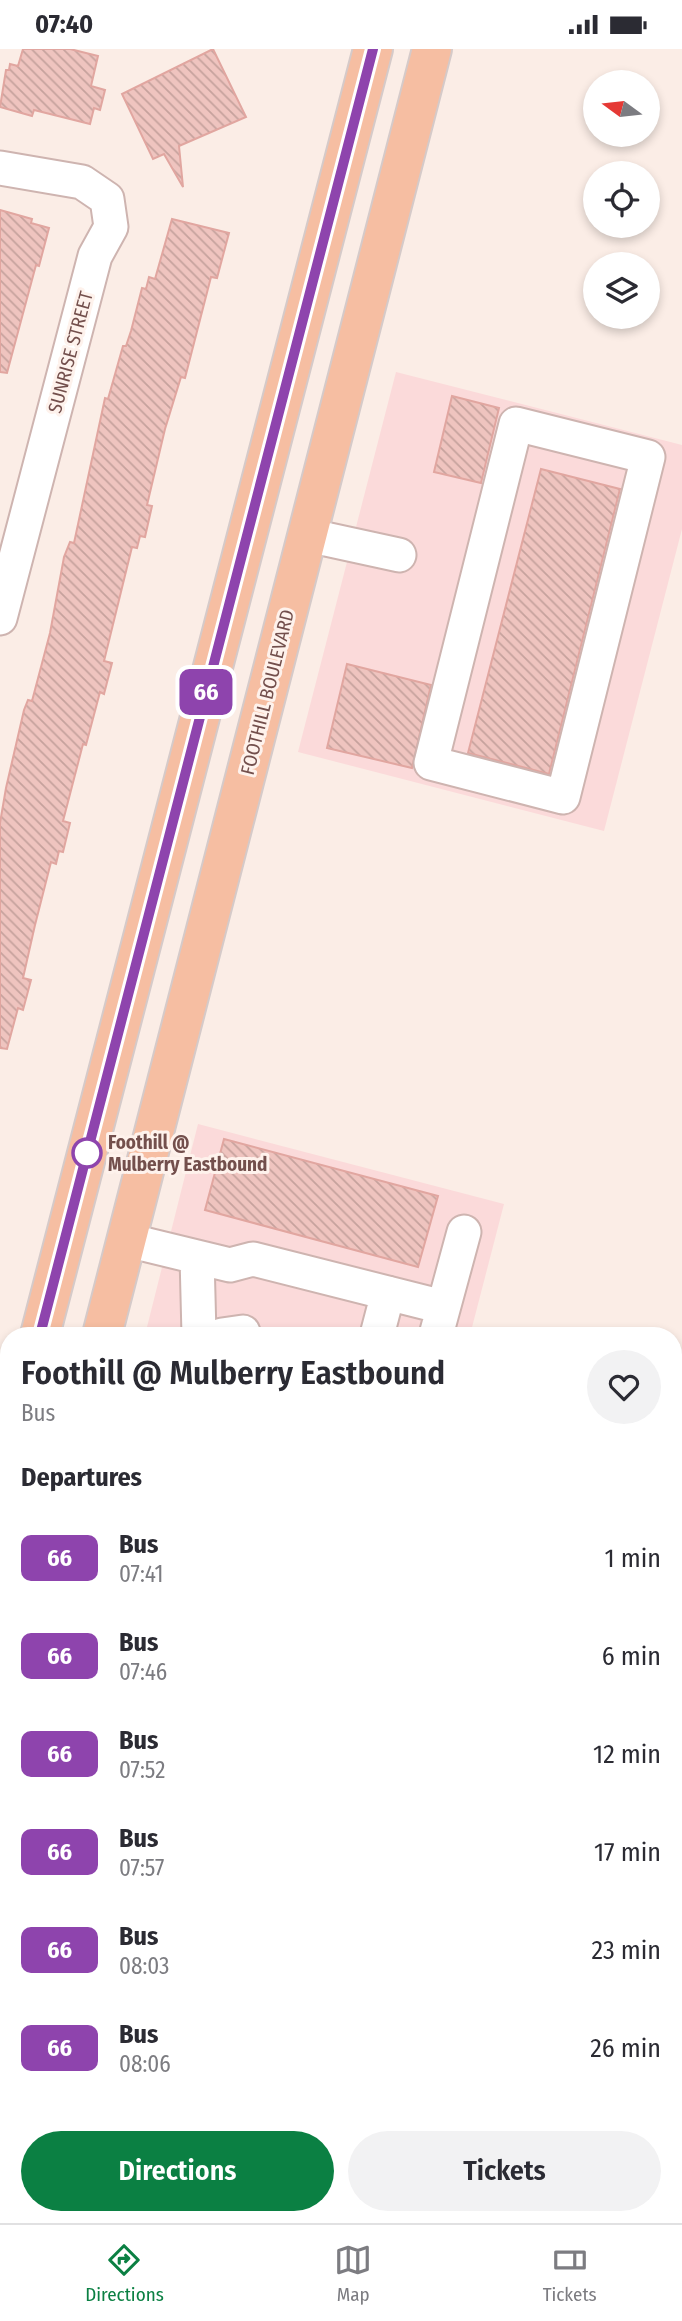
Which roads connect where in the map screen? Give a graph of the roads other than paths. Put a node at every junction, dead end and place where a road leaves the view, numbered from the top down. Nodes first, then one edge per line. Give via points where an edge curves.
1 (373, 49) edge
2 (432, 49) edge
3 (0, 168) edge
4 (307, 534) junction
5 (399, 555) dead end
6 (0, 618) edge
7 (459, 652) joint
8 (464, 1232) dead end
9 (127, 1241) junction
10 (197, 1257) junction
11 (388, 1293) junction
12 (440, 1321) edge
13 (42, 1327) edge
14 (104, 1327) edge
15 (199, 1327) edge
16 (379, 1327) edge

1 - 13 main road
2 - 4 main road, FOOTHILL BOULEVARD
3 - 6 street, SUNRISE STREET via 82,182 107,199 111,227 95,256
4 - 5 street
4 - 9 main road, FOOTHILL BOULEVARD
7 - 7 street via 431,763 563,797 648,457 516,424
8 - 12 street
9 - 10 street
9 - 14 main road, FOOTHILL BOULEVARD
10 - 11 street via 230,1265 253,1259
10 - 15 street
11 - 12 street
11 - 16 street

